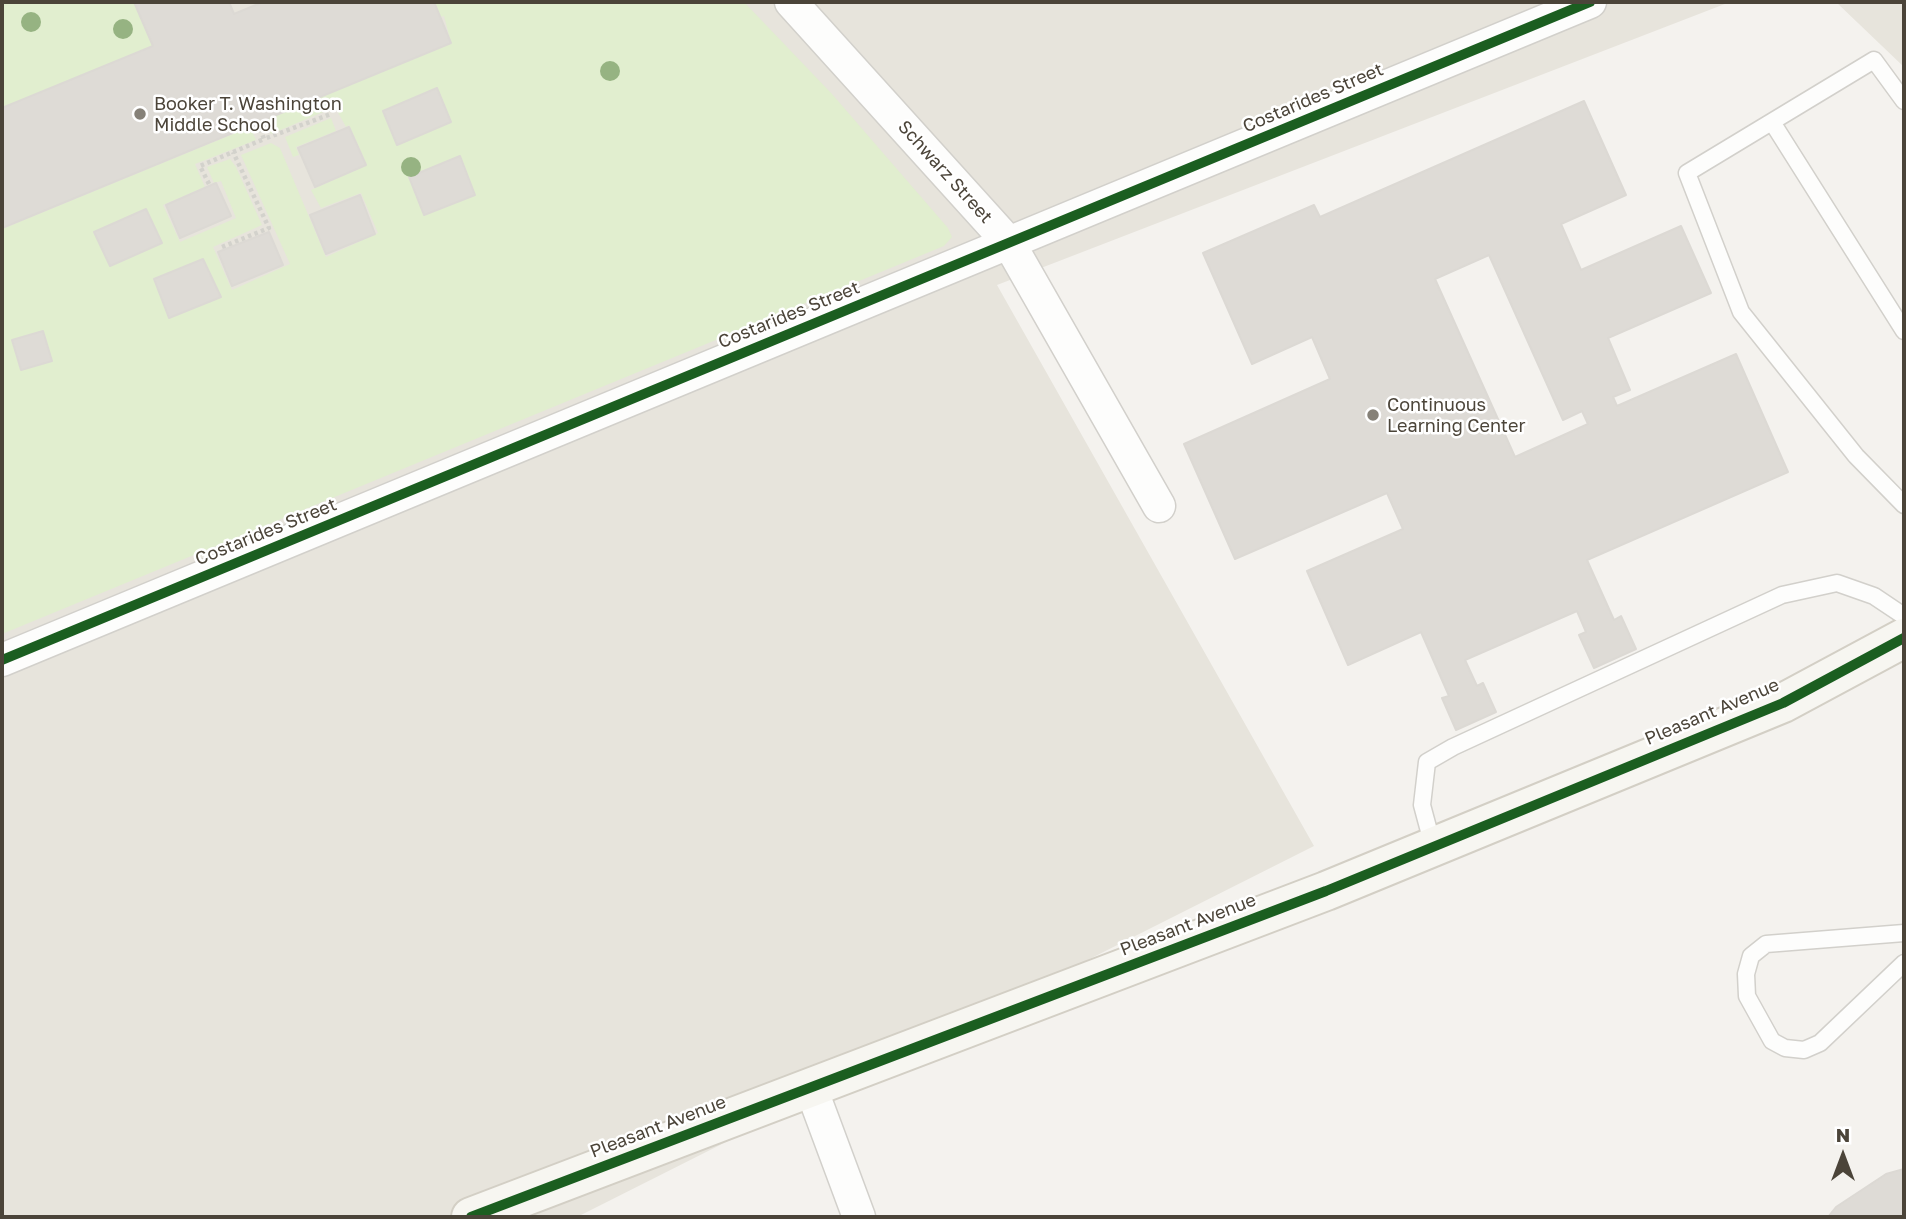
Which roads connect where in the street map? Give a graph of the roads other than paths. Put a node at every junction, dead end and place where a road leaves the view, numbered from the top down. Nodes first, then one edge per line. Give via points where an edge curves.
1 (791, 2) edge
2 (1590, 2) edge
3 (1904, 101) edge
4 (1772, 122) junction
5 (1009, 243) junction
6 (1904, 331) edge
7 (1904, 505) edge
8 (1159, 506) dead end
9 (1904, 616) edge
10 (1904, 638) edge
11 (2, 660) edge
12 (1433, 847) junction
13 (1904, 933) edge
14 (1904, 963) edge
15 (811, 1088) junction
16 (471, 1217) edge
17 (859, 1217) edge

1 - 5 street, Schwarz Street
2 - 5 street, Costarides Street
3 - 4 lane via 1874,60
4 - 6 lane
4 - 7 lane via 1687,173 1741,312 1856,456
5 - 8 street, Schwarz Street
5 - 11 street, Costarides Street
9 - 12 lane via 1874,596 1837,583 1782,595 1453,747 1427,762 1422,805
10 - 12 street, Pleasant Avenue via 1783,703
12 - 15 street, Pleasant Avenue
13 - 14 lane via 1766,944 1751,956 1747,996 1772,1041 1804,1050 1820,1043
15 - 16 street, Pleasant Avenue
15 - 17 street

